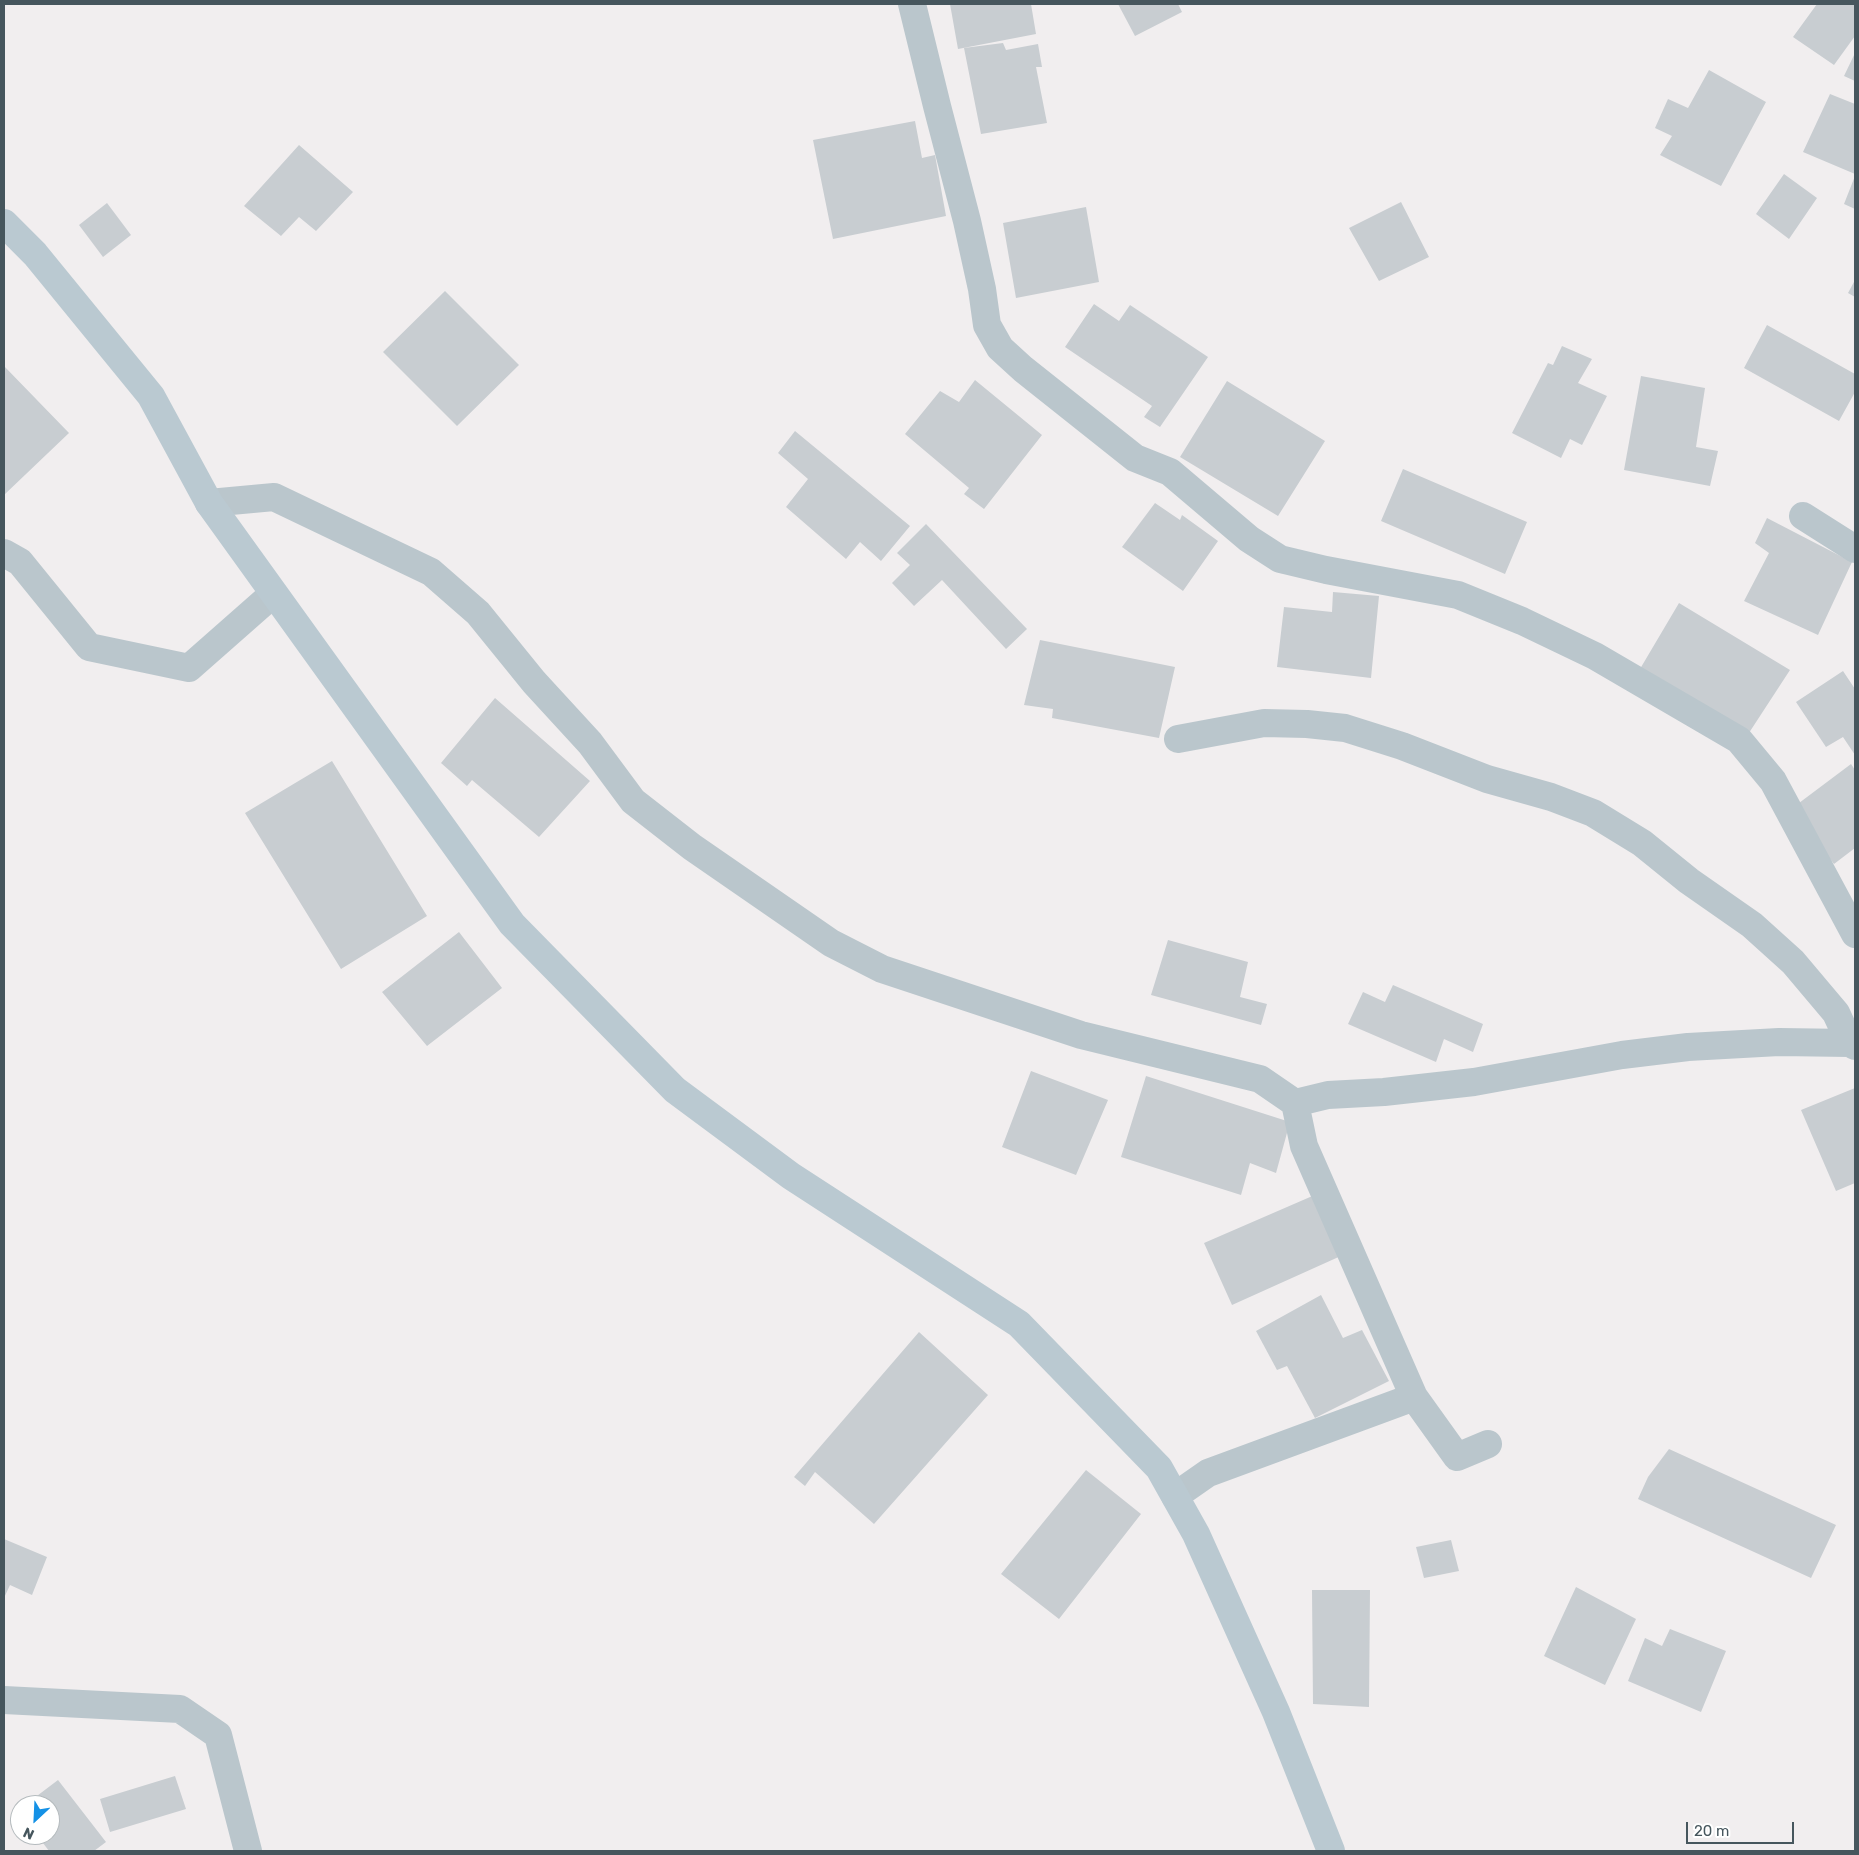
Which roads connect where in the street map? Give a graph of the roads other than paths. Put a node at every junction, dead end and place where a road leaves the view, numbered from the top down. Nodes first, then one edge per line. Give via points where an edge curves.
1 (912, 4) edge
2 (4, 224) edge
3 (209, 504) junction
4 (1803, 516) dead end
5 (1855, 549) edge
6 (4, 553) edge
7 (273, 594) junction
8 (1178, 739) dead end
9 (1855, 934) edge
10 (1853, 1044) edge
11 (1294, 1104) junction
12 (1414, 1396) junction
13 (1488, 1444) dead end
14 (1175, 1496) junction
15 (4, 1700) edge
16 (248, 1851) edge
17 (1331, 1851) edge

1 - 9 street via 967,221 987,325 1000,348 1135,458 1170,472 1249,539 1280,559 1458,595 1595,656 1739,740 1773,781
2 - 3 street via 35,254 151,396
3 - 7 street
3 - 11 street via 274,497 431,572 478,613 534,682 590,743 633,801 692,847 832,943 882,969 1081,1035 1260,1079
4 - 5 street
6 - 7 street via 20,562 88,647 189,668
7 - 14 street via 512,924 675,1090 791,1176 1019,1324 1159,1468
8 - 10 street via 1264,723 1345,728 1593,813 1642,843 1688,881 1752,925 1786,956 1836,1013
10 - 11 street via 1779,1042 1688,1047 1622,1055 1474,1082 1328,1096
11 - 12 street via 1304,1146
12 - 13 street via 1457,1457
12 - 14 street via 1208,1474
14 - 17 street via 1196,1534 1276,1712
15 - 16 street via 180,1709 218,1735

